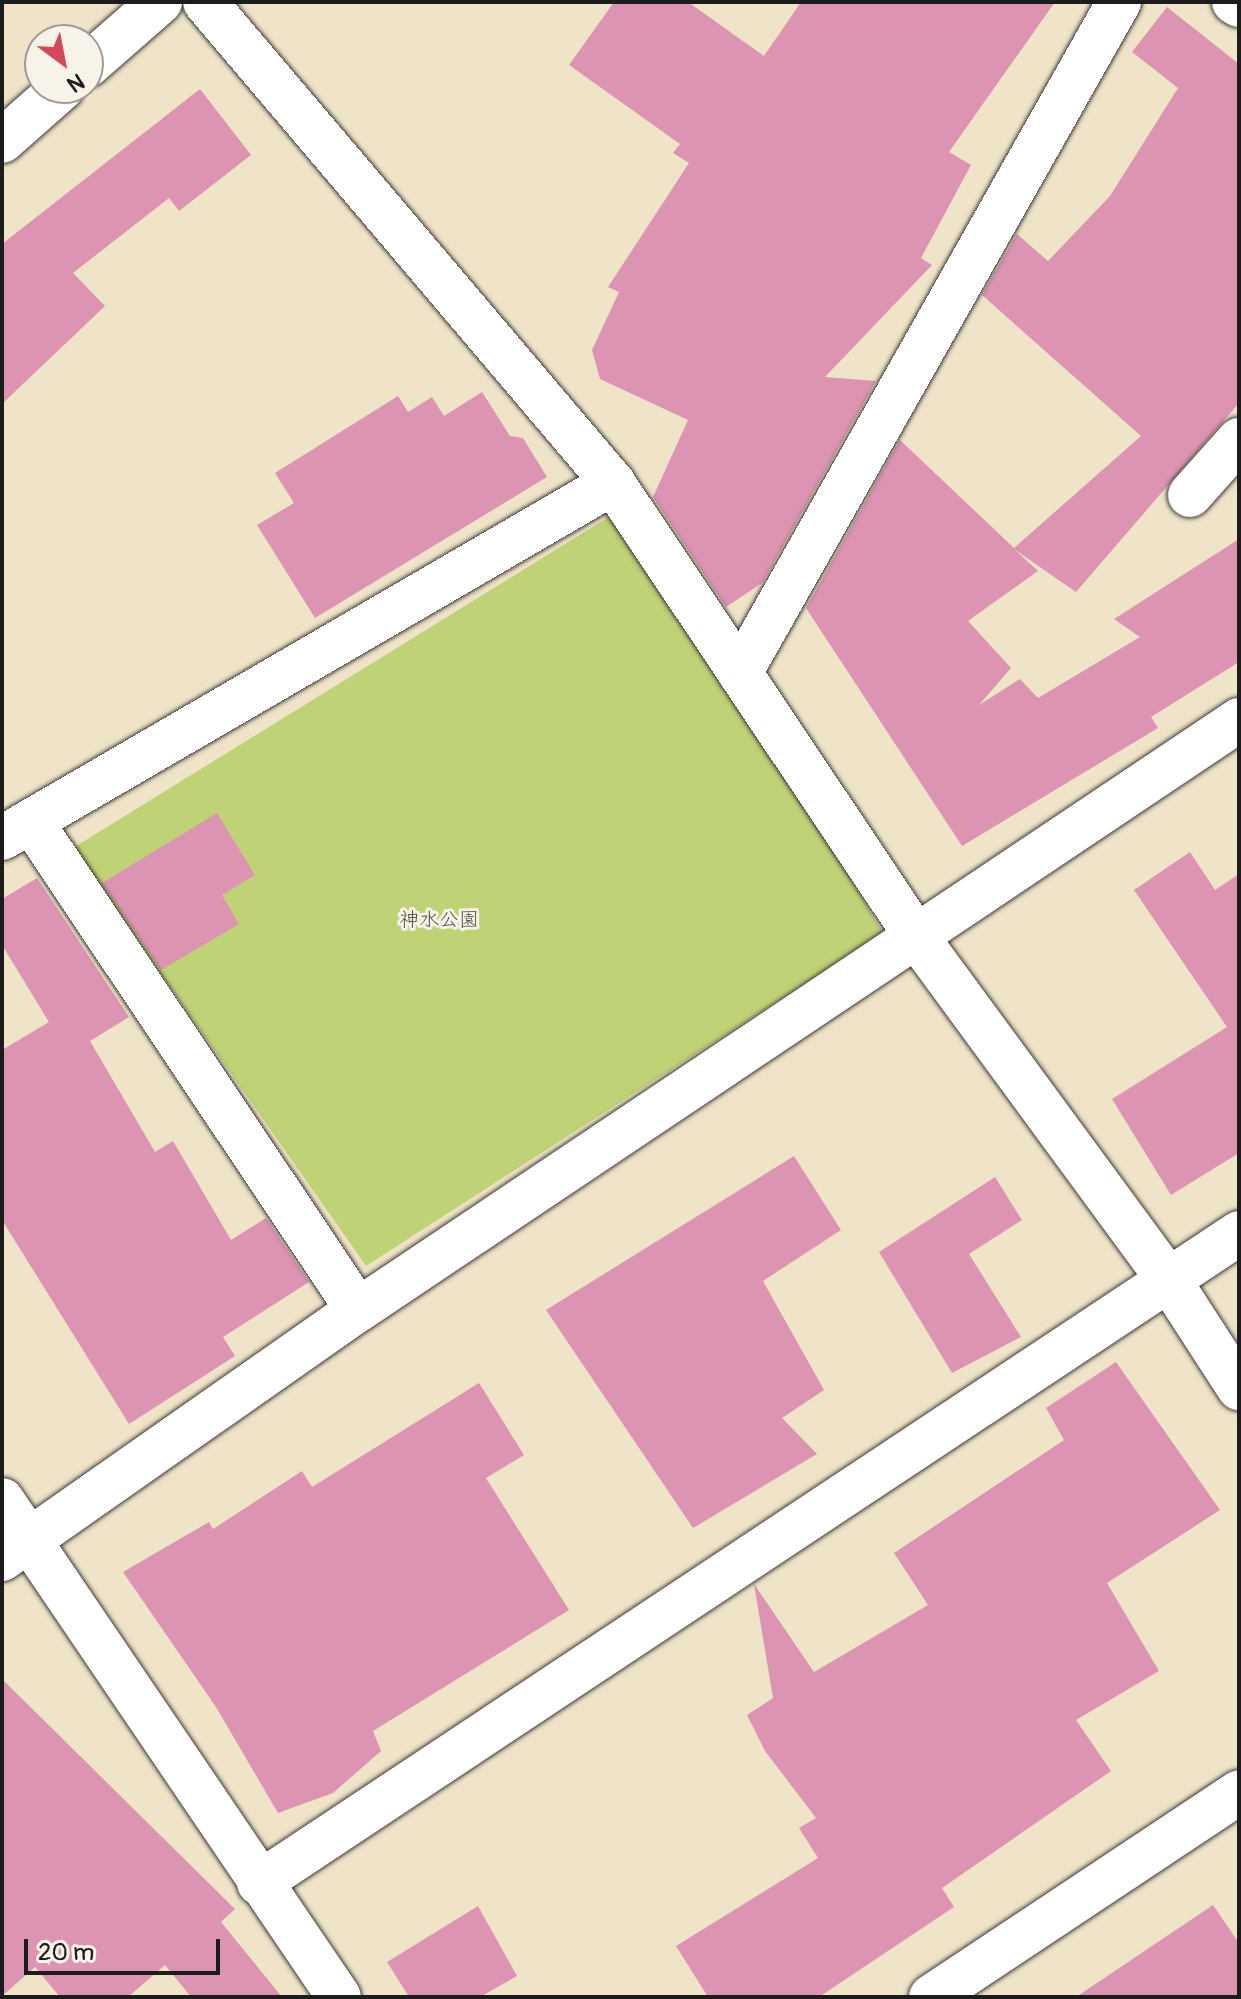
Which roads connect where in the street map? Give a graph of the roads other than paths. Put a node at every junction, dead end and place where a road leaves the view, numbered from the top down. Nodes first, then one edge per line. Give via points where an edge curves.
1 (160, 2) edge
2 (205, 2) edge
3 (1119, 2) edge
4 (1234, 2) edge
5 (1239, 5) edge
6 (104, 51) edge
7 (44, 104) edge
8 (2, 141) edge
9 (1239, 440) edge
10 (613, 483) junction
11 (1190, 495) dead end
12 (740, 673) junction
13 (1239, 720) edge
14 (17, 830) edge
15 (916, 936) junction
16 (1239, 1233) edge
17 (1169, 1280) junction
18 (358, 1310) junction
19 (1239, 1388) edge
20 (2, 1500) edge
21 (16, 1549) edge
22 (1239, 1792) edge
23 (259, 1883) junction
24 (339, 1997) edge
25 (931, 1997) edge

1 - 6 street
2 - 10 street
3 - 12 street
4 - 5 street
7 - 8 street
9 - 11 street
10 - 12 street
10 - 14 street
12 - 15 street
13 - 15 street
14 - 18 street
15 - 17 street
15 - 18 street
16 - 17 street
17 - 19 street
17 - 23 street
18 - 21 street
20 - 21 street
21 - 23 street
22 - 25 street
23 - 24 street

